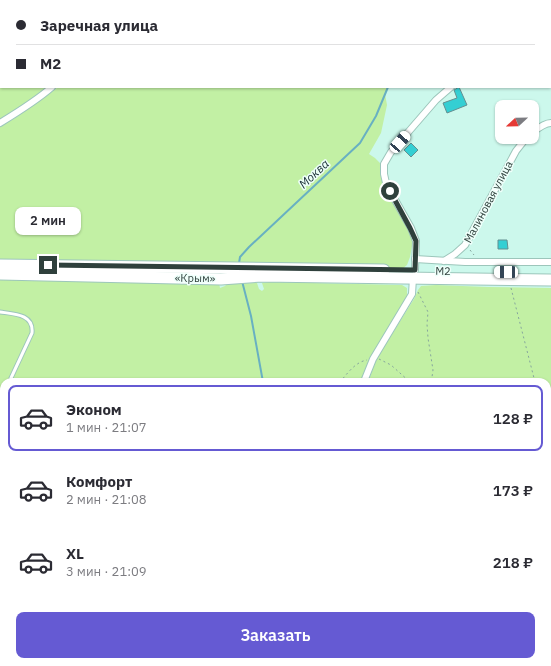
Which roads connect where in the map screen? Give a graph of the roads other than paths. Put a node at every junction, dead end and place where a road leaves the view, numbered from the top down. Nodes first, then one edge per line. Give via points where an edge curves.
1 (51, 88) edge
2 (450, 88) edge
3 (550, 122) edge
4 (0, 123) edge
5 (539, 128) edge
6 (522, 144) edge
7 (444, 261) junction
8 (551, 262) edge
9 (0, 265) edge
10 (414, 269) junction
11 (551, 272) edge
12 (0, 274) edge
13 (551, 280) edge
14 (0, 312) edge
15 (11, 378) dead end
16 (365, 378) edge

1 - 4 street
2 - 10 street via 436,100 391,152 384,164 386,183 416,241
3 - 5 street
6 - 7 street, Малиновая улица via 465,245
7 - 8 street
7 - 10 street
9 - 10 highway, М2
10 - 11 highway, М2
10 - 16 street via 412,294 373,359
12 - 13 highway, «Крым» via 221,279 262,276
14 - 15 lane via 18,314 26,318 32,328

